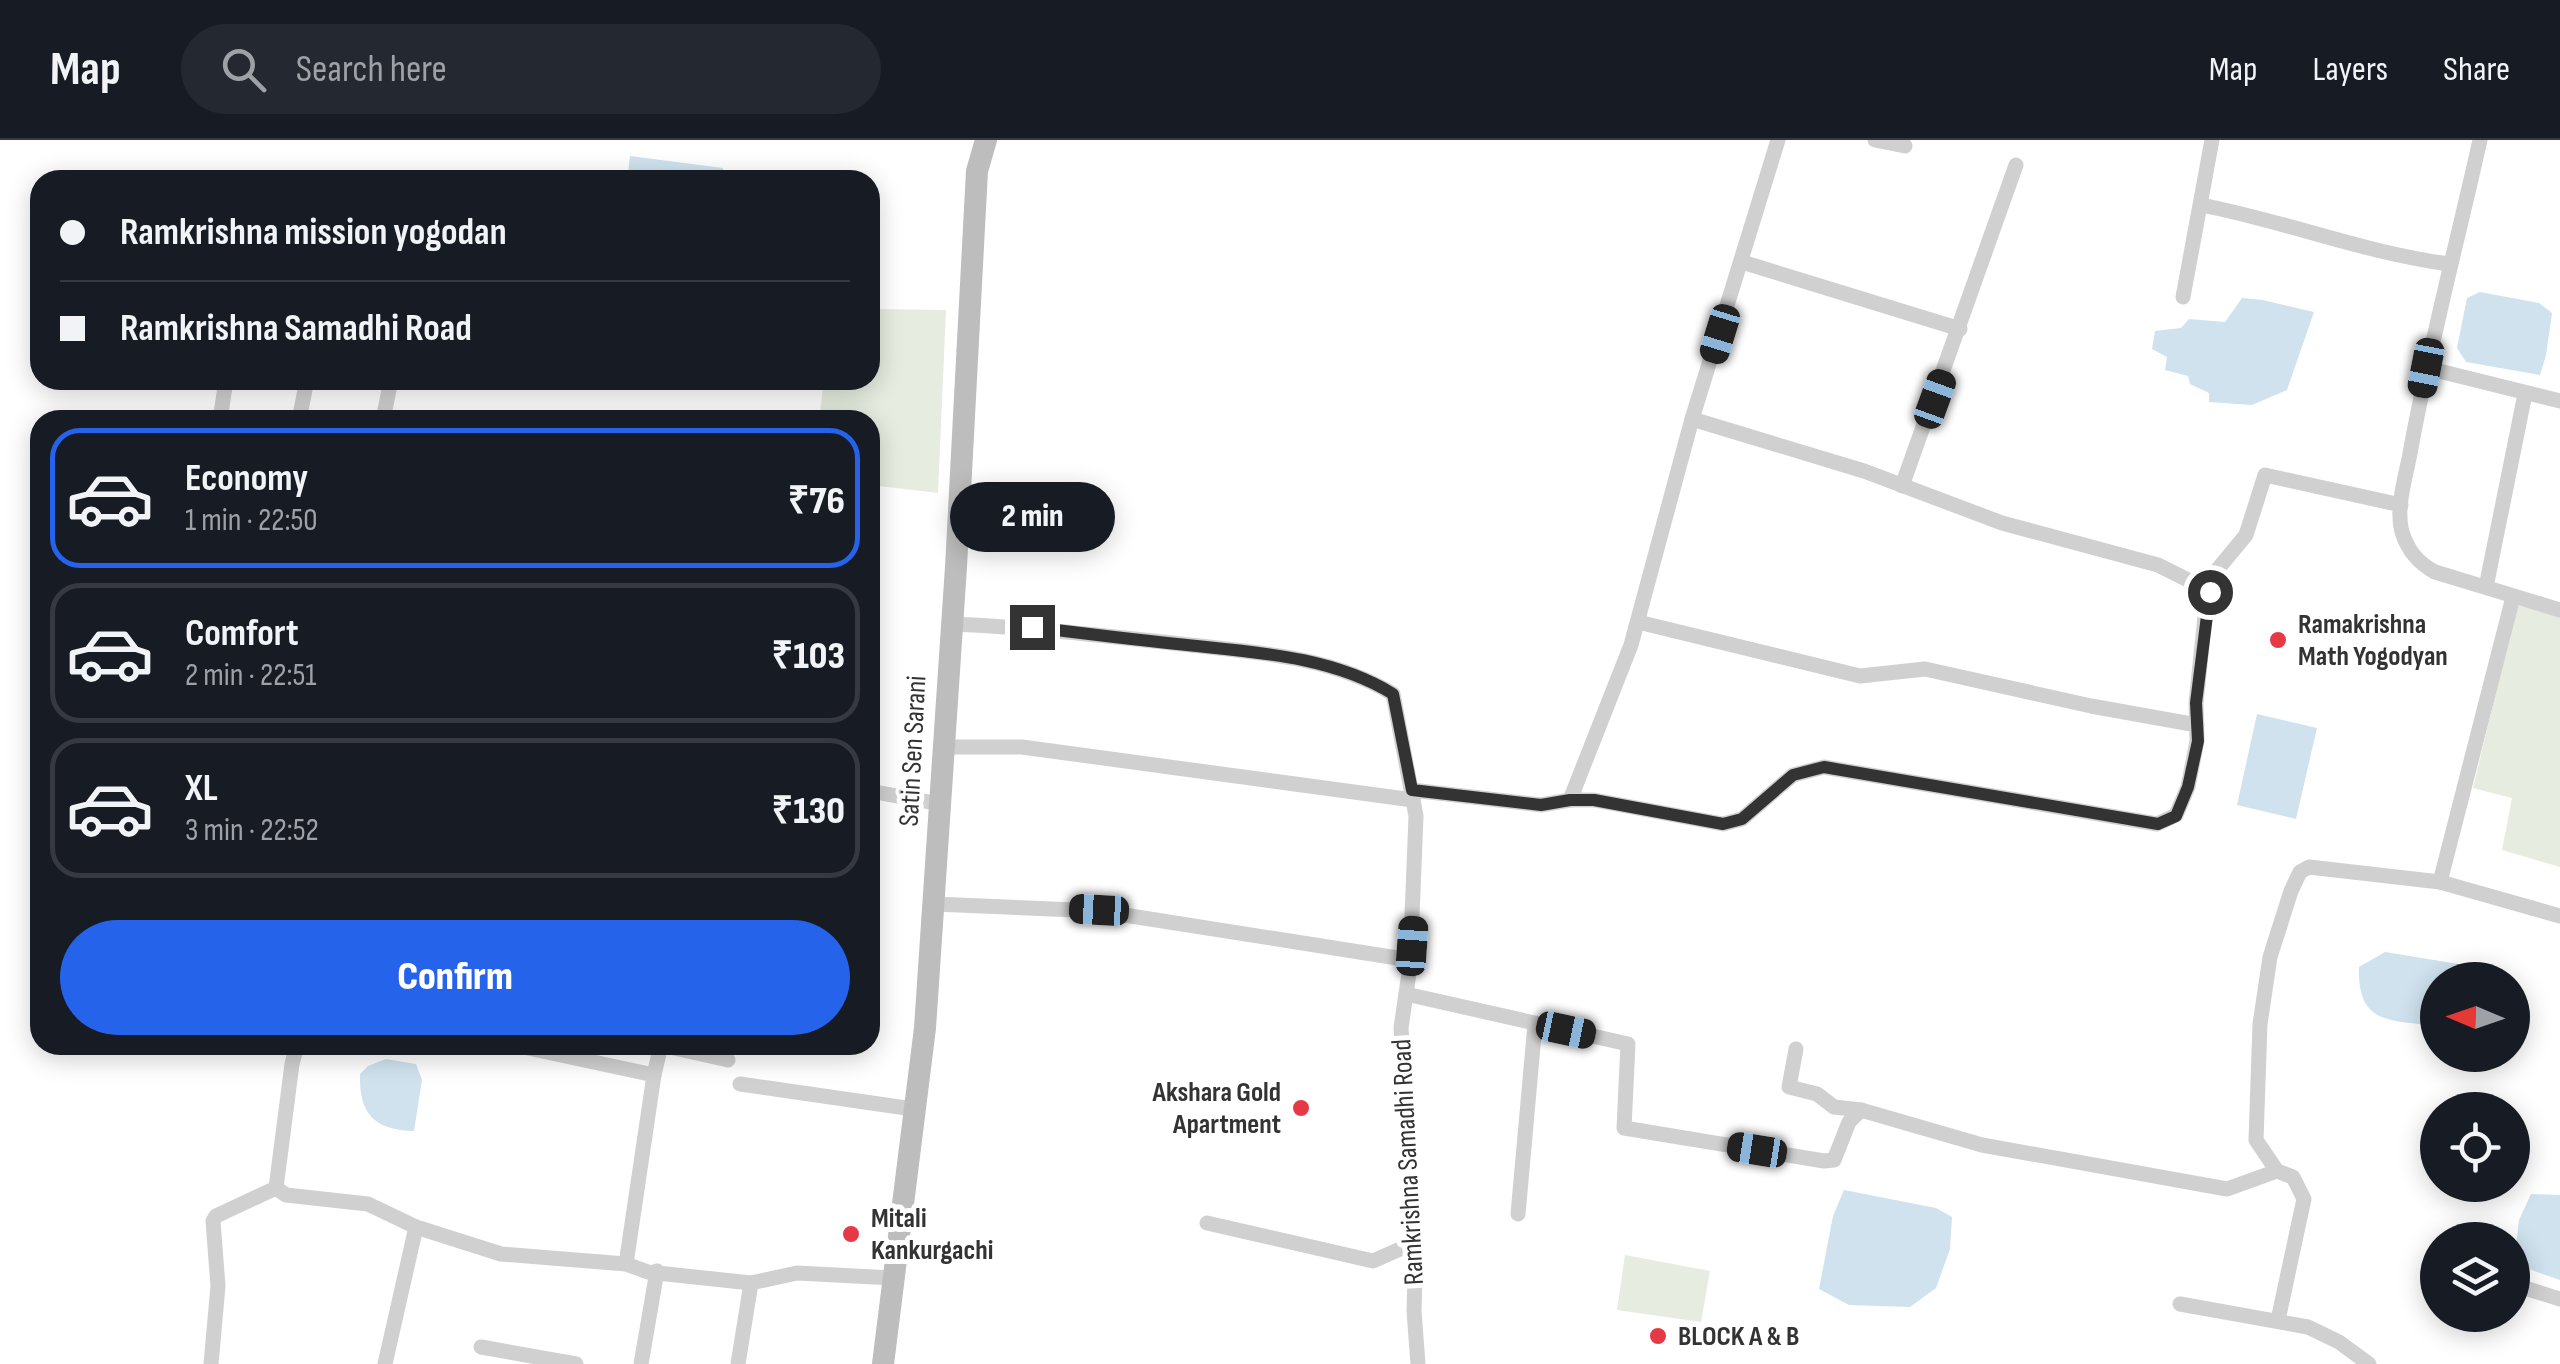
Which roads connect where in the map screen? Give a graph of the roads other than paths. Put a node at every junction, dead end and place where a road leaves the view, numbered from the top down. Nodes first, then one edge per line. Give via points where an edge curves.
1 (986, 140) edge
2 (1778, 140) edge
3 (1875, 140) edge
4 (2212, 140) edge
5 (2480, 140) edge
6 (1905, 146) dead end
7 (2016, 164) dead end
8 (2200, 205) junction
9 (1742, 262) junction
10 (2449, 264) junction
11 (2183, 297) dead end
12 (1960, 329) junction
13 (2426, 368) junction
14 (2525, 394) junction
15 (2560, 401) edge
16 (1692, 419) junction
17 (1902, 486) junction
18 (2401, 505) junction
19 (2486, 587) junction
20 (2210, 592) junction
21 (2513, 596) junction
22 (2560, 610) edge
23 (1638, 622) junction
24 (952, 624) junction
25 (2196, 725) junction
26 (944, 747) junction
27 (880, 793) edge
28 (1412, 795) junction
29 (1570, 800) junction
30 (940, 804) junction
31 (2440, 882) junction
32 (934, 904) junction
33 (2560, 916) edge
34 (1410, 960) junction
35 (1406, 994) junction
36 (1536, 1024) junction
37 (1796, 1049) dead end
38 (295, 1055) edge
39 (561, 1055) edge
40 (659, 1055) edge
41 (706, 1055) edge
42 (728, 1060) dead end
43 (654, 1075) junction
44 (740, 1084) dead end
45 (913, 1109) junction
46 (1861, 1110) junction
47 (2276, 1172) junction
48 (276, 1188) junction
49 (1518, 1214) dead end
50 (1207, 1223) dead end
51 (416, 1227) junction
52 (1416, 1242) junction
53 (626, 1264) junction
54 (657, 1271) junction
55 (893, 1278) junction
56 (751, 1284) junction
57 (2530, 1290) edge
58 (2560, 1299) edge
59 (2180, 1304) dead end
60 (2278, 1320) junction
61 (481, 1347) dead end
62 (211, 1364) edge
63 (385, 1364) edge
64 (576, 1364) edge
65 (642, 1364) edge
66 (738, 1364) edge
67 (883, 1364) edge
68 (1418, 1364) edge
69 (2369, 1364) edge

1 - 24 main road, Satin Sen Sarani via 977,171
2 - 9 street
3 - 6 street
4 - 8 street
5 - 10 street
7 - 12 street
8 - 10 street
8 - 11 street
9 - 12 street
9 - 16 street
10 - 13 street
12 - 17 street
13 - 14 street
13 - 18 street
14 - 15 street
14 - 19 street
16 - 17 street
16 - 23 street
17 - 20 street via 2002,523 2158,565
18 - 19 street via 2401,530 2417,562
18 - 20 street via 2264,475 2246,535 2216,570
19 - 21 street
20 - 25 street
21 - 22 street
21 - 31 street
23 - 25 street via 1860,676 1925,669
23 - 29 street
24 - 26 main road, Satin Sen Sarani
24 - 28 street, Ramkrishna Samadhi Road via 1238,651 1368,678 1393,694
25 - 29 street via 2188,787 2176,816 2158,824 1824,767 1793,775 1742,819 1723,824
26 - 28 street via 1022,748
26 - 30 main road, Satin Sen Sarani
27 - 30 street
28 - 29 street via 1541,805
28 - 34 street, Ramkrishna Samadhi Road
30 - 32 main road, Satin Sen Sarani
31 - 33 street
31 - 47 street via 2309,867 2300,872 2270,957 2260,1024 2256,1140
32 - 34 street via 1099,910
32 - 45 main road, Satin Sen Sarani
34 - 35 street, Ramkrishna Samadhi Road
35 - 36 street
35 - 52 street, Ramkrishna Samadhi Road via 1400,1028
36 - 46 street via 1628,1044 1624,1128 1824,1161 1834,1160
36 - 49 street
37 - 46 street via 1789,1088 1817,1094 1834,1107
38 - 48 street
39 - 43 street
40 - 43 street
41 - 42 street
43 - 53 street
44 - 45 street
45 - 55 main road, Satin Sen Sarani
46 - 47 street via 1982,1145 2227,1189
47 - 60 street via 2293,1178 2304,1199
48 - 51 street via 286,1195 368,1204
48 - 62 street via 213,1221 218,1286
50 - 52 street via 1373,1261
51 - 53 street via 502,1254
51 - 63 street
52 - 68 street, Ramkrishna Samadhi Road
53 - 54 street
54 - 56 street
54 - 65 street
55 - 56 street via 797,1274
55 - 67 main road, Satin Sen Sarani
56 - 66 street
57 - 58 street
59 - 60 street
60 - 69 street via 2324,1334
61 - 64 street

